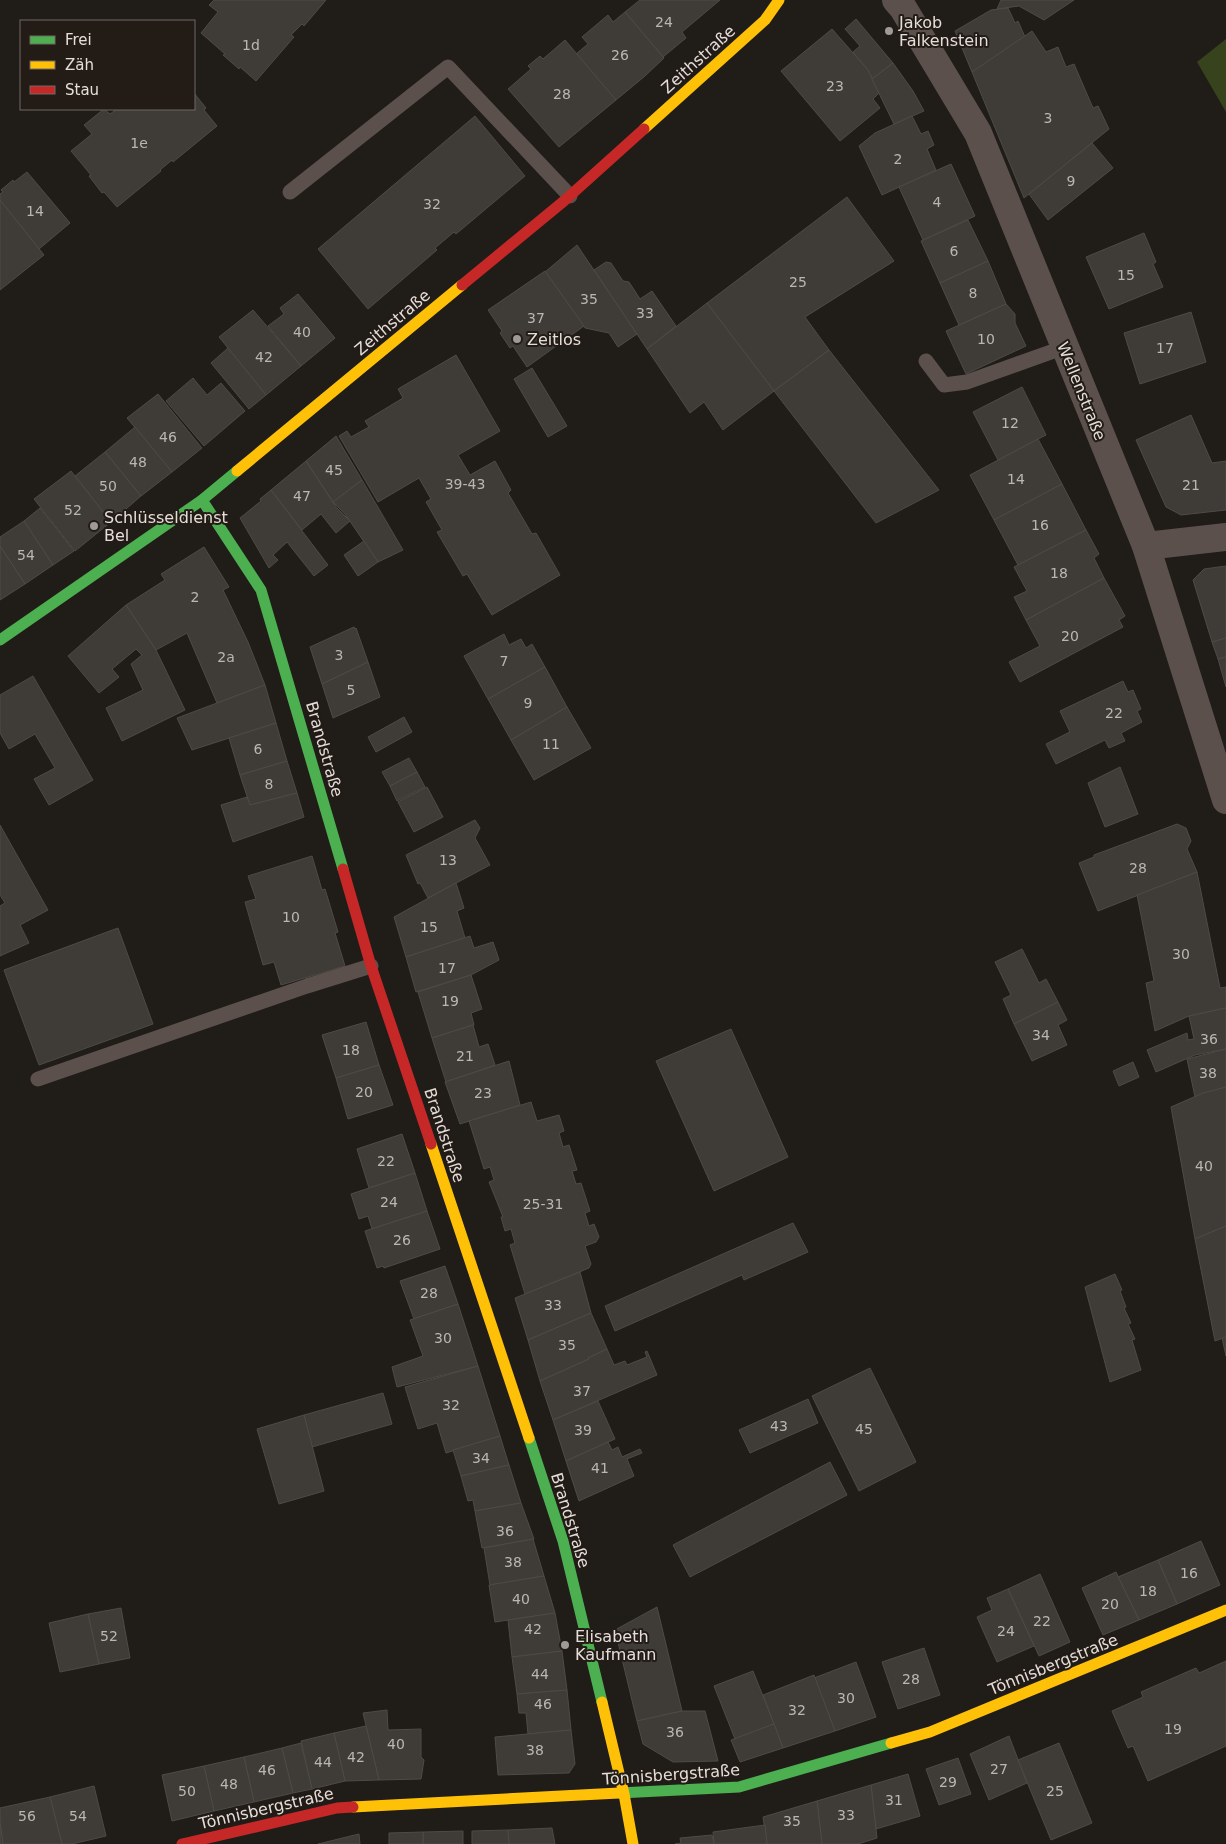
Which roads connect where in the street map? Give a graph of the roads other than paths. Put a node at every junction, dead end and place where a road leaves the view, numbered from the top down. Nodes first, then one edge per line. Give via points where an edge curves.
1 (779, 0) edge
2 (896, 0) edge
3 (290, 192) dead end
4 (570, 196) junction
5 (1064, 347) junction
6 (926, 361) dead end
7 (202, 500) junction
8 (1226, 537) edge
9 (1146, 546) junction
10 (0, 640) edge
11 (1226, 800) edge
12 (371, 966) junction
13 (38, 1079) dead end
14 (1226, 1610) edge
15 (624, 1794) junction
16 (182, 1844) edge
17 (633, 1844) edge

1 - 4 street, Zeithstraße via 765,20
2 - 5 street, Wellenstraße via 978,133
3 - 4 lane via 448,67
4 - 7 street, Zeithstraße
5 - 6 lane via 967,382 944,385
5 - 9 street, Wellenstraße
7 - 10 street, Zeithstraße
7 - 12 street, Brandstraße via 261,590
8 - 9 street
9 - 11 street, Wellenstraße
12 - 13 lane
12 - 15 street, Brandstraße via 563,1541
14 - 15 street, Tönnisbergstraße via 930,1732 739,1787
15 - 16 street, Tönnisbergstraße via 337,1808
15 - 17 street, Brandstraße

